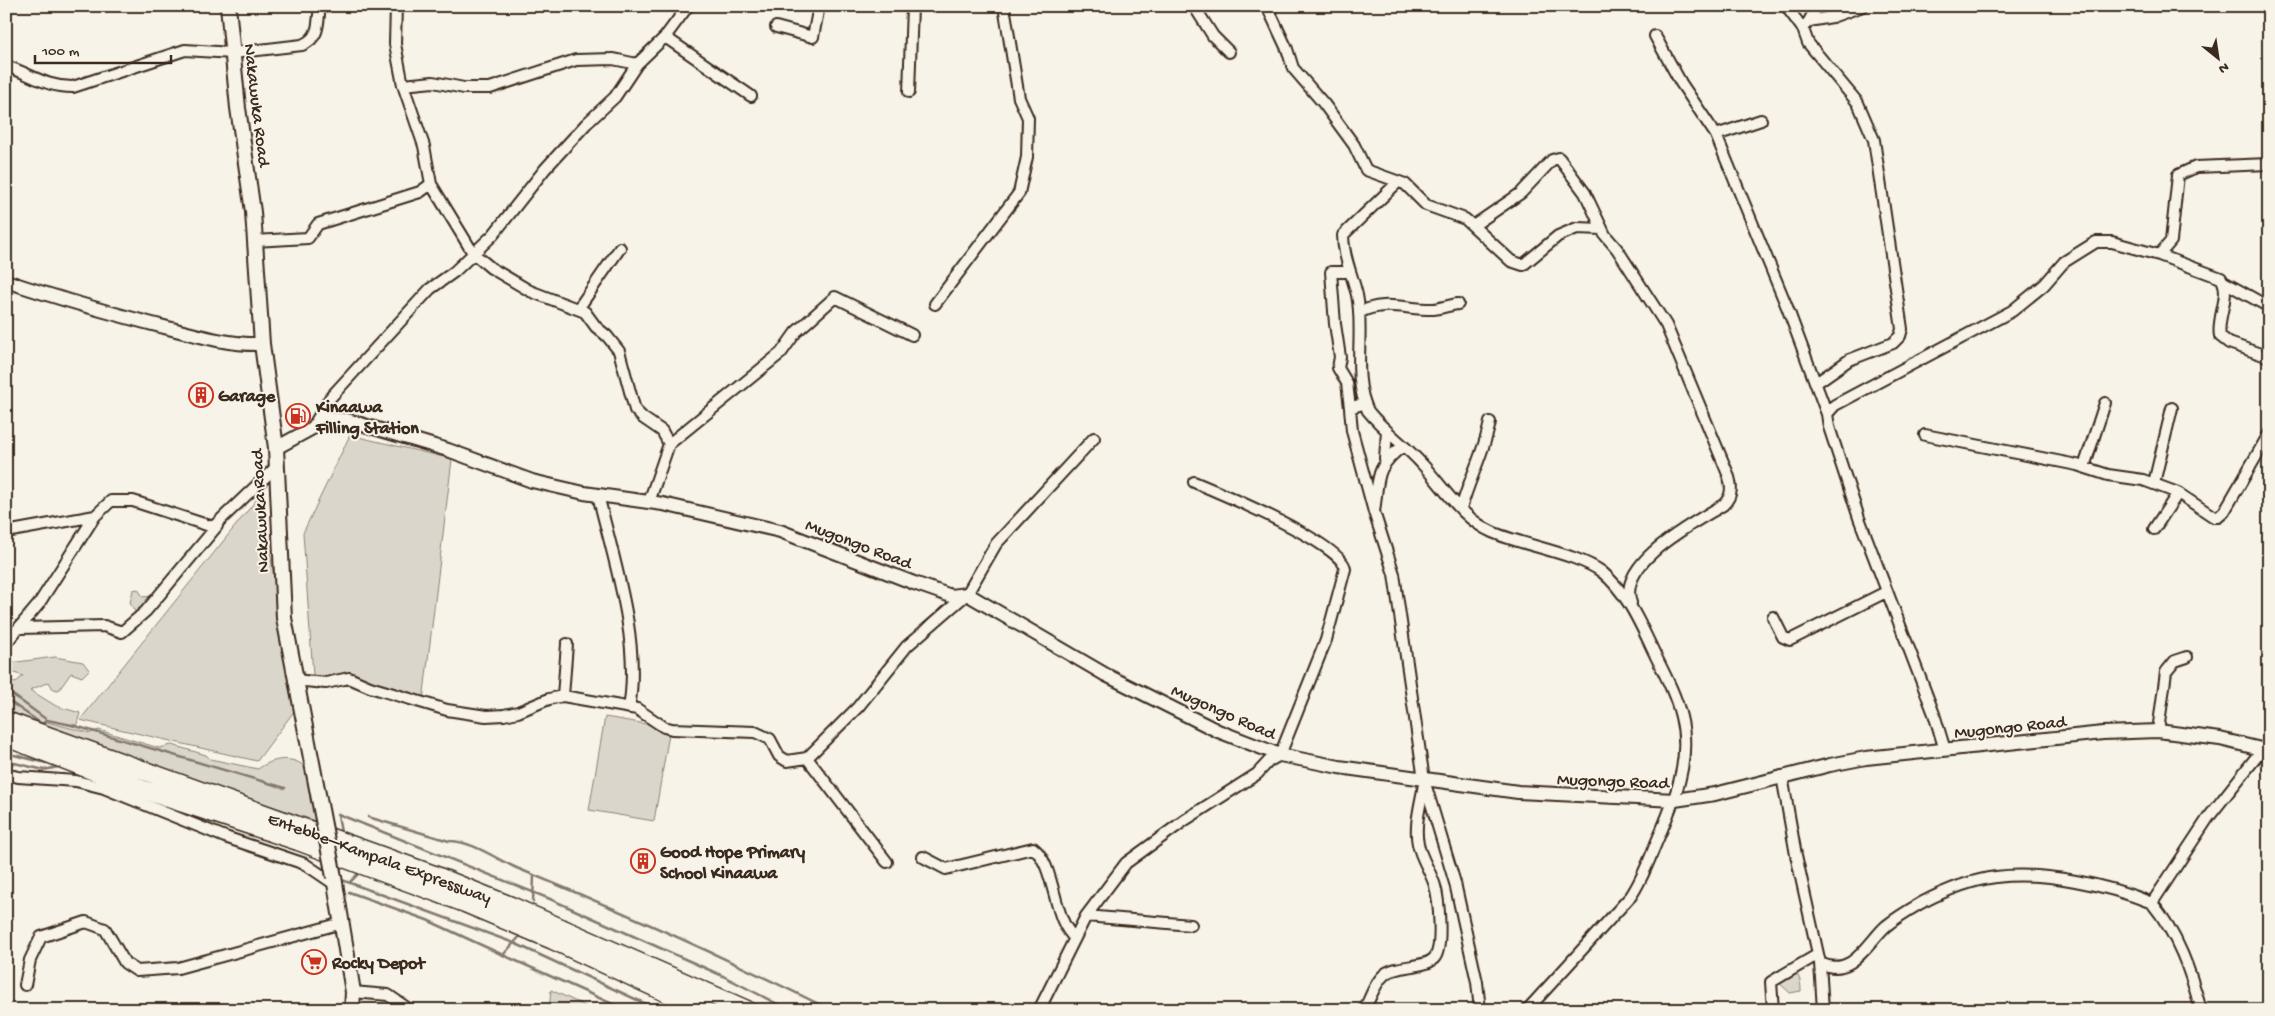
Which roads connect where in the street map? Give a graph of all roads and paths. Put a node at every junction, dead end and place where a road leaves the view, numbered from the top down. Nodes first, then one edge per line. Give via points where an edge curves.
1 (228, 6) edge
2 (396, 6) edge
3 (688, 6) edge
4 (819, 6) edge
5 (912, 6) edge
6 (1004, 6) edge
7 (1194, 6) edge
8 (1268, 6) edge
9 (1786, 6) edge
10 (1817, 6) edge
11 (1863, 6) edge
12 (319, 14) dead end
13 (1806, 25) junction
14 (776, 27) dead end
15 (1655, 36) dead end
16 (665, 37) junction
17 (1229, 52) dead end
18 (233, 53) junction
19 (637, 64) junction
20 (6, 66) edge
21 (403, 85) junction
22 (909, 92) dead end
23 (750, 96) dead end
24 (1761, 120) dead end
25 (1716, 135) junction
26 (2269, 162) edge
27 (1397, 183) junction
28 (431, 184) junction
29 (1473, 226) junction
30 (1602, 229) junction
31 (254, 241) junction
32 (620, 248) dead end
33 (473, 253) junction
34 (2159, 255) junction
35 (1349, 272) junction
36 (6, 281) edge
37 (2224, 282) junction
38 (935, 304) dead end
39 (1458, 304) dead end
40 (2269, 307) edge
41 (578, 309) junction
42 (1359, 313) junction
43 (912, 335) dead end
44 (262, 344) junction
45 (2269, 357) edge
46 (1816, 383) junction
47 (2105, 403) dead end
48 (1364, 404) junction
49 (1350, 408) junction
50 (2172, 408) dead end
51 (1827, 414) junction
52 (1490, 422) dead end
53 (312, 428) junction
54 (1387, 431) junction
55 (2269, 434) edge
56 (1924, 435) dead end
57 (1094, 438) dead end
58 (669, 444) junction
59 (1403, 446) junction
60 (276, 448) junction
61 (1386, 459) junction
62 (2084, 467) junction
63 (275, 468) junction
64 (1362, 468) junction
65 (1380, 470) junction
66 (1194, 482) dead end
67 (2154, 484) junction
68 (2178, 493) junction
69 (598, 495) junction
70 (648, 502) junction
71 (1461, 509) junction
72 (1374, 512) junction
73 (95, 516) junction
74 (216, 526) junction
75 (2154, 529) dead end
76 (6, 532) edge
77 (1886, 592) junction
78 (967, 594) junction
79 (1634, 611) junction
80 (1773, 617) dead end
81 (20, 628) junction
82 (6, 643) edge
83 (567, 644) dead end
84 (2186, 657) dead end
85 (294, 680) junction
86 (563, 696) junction
87 (629, 708) junction
88 (6, 721) edge
89 (2158, 731) junction
90 (6, 737) edge
91 (2267, 747) edge
92 (1945, 750) junction
93 (1280, 755) junction
94 (807, 758) junction
95 (6, 774) edge
96 (1782, 776) junction
97 (1424, 780) junction
98 (1675, 800) junction
99 (923, 857) dead end
100 (887, 862) dead end
101 (335, 881) junction
102 (2152, 903) junction
103 (1086, 916) junction
104 (342, 923) junction
105 (1191, 926) dead end
106 (1075, 938) junction
107 (1819, 959) junction
108 (25, 985) dead end
109 (353, 992) junction
110 (352, 1010) edge
111 (410, 1010) edge
112 (704, 1010) edge
113 (747, 1010) edge
114 (1038, 1010) edge
115 (1364, 1010) edge
116 (1480, 1010) edge
117 (1528, 1010) edge
118 (1773, 1010) edge
119 (1823, 1010) edge
120 (2201, 1010) edge

1 - 18 main road, Nakawuka Road
2 - 21 street via 396,44
3 - 16 street
4 - 14 street via 813,37
5 - 22 street
6 - 38 street via 1019,98 1028,118 1027,157 1019,193
7 - 17 street via 1213,36
8 - 27 street via 1293,68 1354,145 1366,170
9 - 13 street
10 - 13 street
11 - 13 street
12 - 18 street via 318,31 306,44
13 - 46 street via 1808,43 1858,103 1874,140 1902,329 1893,343 1849,360
15 - 25 street via 1681,83
16 - 19 street
16 - 23 street
18 - 20 street via 185,50 73,88 37,81
18 - 31 main road, Nakawuka Road
19 - 21 street via 576,60 490,88 464,88 433,82
19 - 33 street via 615,97 545,169 493,234
21 - 28 street via 424,146
24 - 25 street
25 - 46 street
26 - 34 street via 2196,167 2178,175 2171,241
27 - 29 street via 1405,184 1430,207 1452,213
27 - 35 street via 1343,235
28 - 31 street via 420,192 318,224 308,238
28 - 33 street
29 - 30 street via 1511,261 1522,265 1558,236 1577,228
29 - 30 street via 1521,193 1557,157 1585,193
30 - 79 street via 1672,336 1732,490 1723,505 1664,542 1645,559 1629,596
31 - 44 main road, Nakawuka Road
32 - 41 street
33 - 41 street via 509,280
33 - 53 street via 430,289 330,398
34 - 37 street via 2218,276
34 - 51 street via 2112,242 2096,242 2064,262 2044,285 2012,311 1835,405
35 - 42 street
35 - 49 street via 1331,272 1340,356 1338,368 1348,383
36 - 44 street via 109,313 238,345
37 - 40 street
37 - 45 street via 2220,336 2229,343
39 - 42 street via 1435,309 1392,305 1367,308
41 - 58 street via 585,312 619,351 635,410 662,431
42 - 48 street
43 - 58 street via 835,297 796,332 781,353
44 - 60 main road, Nakawuka Road
46 - 51 street
47 - 62 street
48 - 49 street
48 - 54 street
49 - 64 street via 1352,431
50 - 67 street
51 - 77 street via 1838,456
52 - 71 street via 1485,445 1469,478
53 - 60 street, Mugongo Road
53 - 69 street, Mugongo Road via 329,419 347,420 448,450 532,480
54 - 59 street
54 - 61 street
55 - 68 street via 2222,515 2209,516
56 - 62 street
57 - 78 street via 996,544
58 - 70 street
59 - 61 street
59 - 71 street
60 - 63 main road, Nakawuka Road
61 - 65 street
62 - 67 street
63 - 74 street
63 - 85 main road, Nakawuka Road via 284,618
64 - 65 street
64 - 72 street
65 - 72 street
66 - 93 street via 1268,514 1316,542 1345,566 1326,640
67 - 68 street
68 - 75 street
69 - 70 street, Mugongo Road
69 - 87 street via 630,643 632,690
70 - 78 street, Mugongo Road via 780,531 952,596
71 - 79 street via 1492,532 1601,571
72 - 97 street via 1394,574
73 - 74 street via 111,501 133,500
73 - 76 street
73 - 81 street
74 - 81 street via 146,611 122,632 104,626
77 - 80 street via 1790,640 1783,637
77 - 92 street
78 - 93 street, Mugongo Road via 1106,675 1241,741
78 - 94 street via 907,646 858,707
79 - 98 street via 1673,692 1681,718 1683,766
81 - 82 street
83 - 86 street
84 - 89 street via 2175,661 2166,672
85 - 86 street via 326,683 349,678 447,710 486,716 504,716
85 - 101 main road, Nakawuka Road, bridge via 310,745
86 - 87 street
87 - 94 street via 642,711 672,729 755,732 770,739 779,756 787,761
88 - 113 highway, Entebbe–Kampala Expressway via 434,875
89 - 91 street, Mugongo Road
89 - 92 street, Mugongo Road via 2103,733
90 - 112 highway, Entebbe–Kampala Expressway via 141,789 298,841 465,903
91 - 102 street via 2208,818
92 - 96 street, Mugongo Road via 1866,758
93 - 97 street, Mugongo Road
93 - 103 street via 1126,863
94 - 100 street
95 - 101 street via 76,781 104,788 225,837 305,864
96 - 98 street, Mugongo Road via 1715,794
96 - 107 street
97 - 98 street, Mugongo Road via 1567,796
97 - 115 street via 1418,845 1435,887 1438,949 1428,962 1385,974
97 - 116 street via 1455,883 1478,982
98 - 117 street via 1645,875 1631,896
99 - 106 street via 946,868 1034,848 1047,872 1068,930
101 - 104 main road, Nakawuka Road
102 - 107 street via 2120,892 2062,880 1995,877 1957,887 1908,911 1879,933 1855,960 1832,966
102 - 120 street via 2181,948
103 - 105 street
103 - 106 street
104 - 108 street via 178,968 137,971 125,963 105,929 86,922 41,937 30,960
104 - 109 main road, Nakawuka Road
106 - 114 street
107 - 118 street via 1771,982
107 - 119 street
109 - 110 main road, Nakawuka Road
109 - 111 street via 388,996

